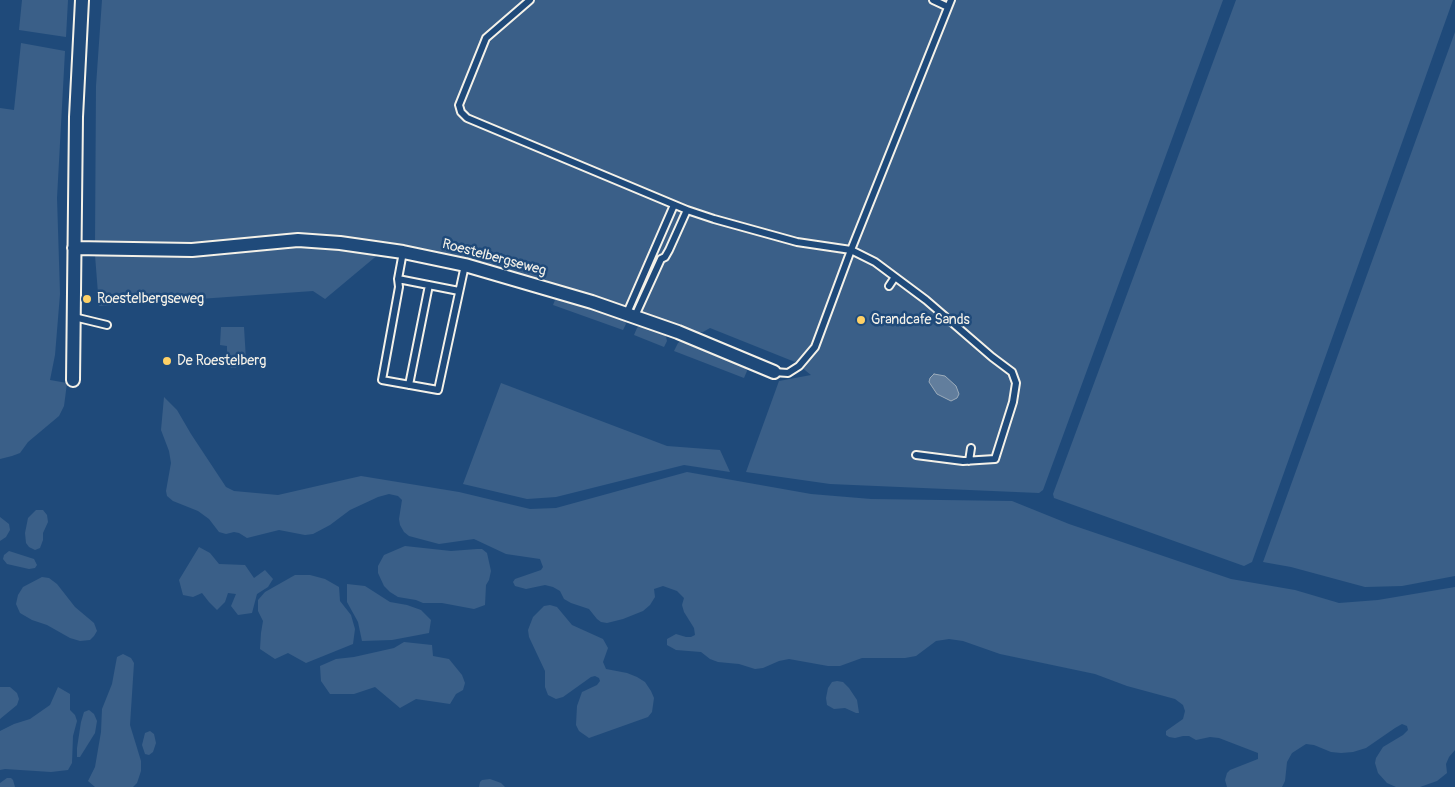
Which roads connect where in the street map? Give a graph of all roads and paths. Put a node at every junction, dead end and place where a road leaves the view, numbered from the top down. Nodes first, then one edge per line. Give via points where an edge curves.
1 (82, 0) edge
2 (530, 0) edge
3 (933, 0) edge
4 (950, 3) edge
5 (674, 205) junction
6 (687, 210) junction
7 (74, 248) junction
8 (851, 250) junction
9 (402, 252) junction
10 (465, 265) junction
11 (894, 277) junction
12 (398, 279) junction
13 (429, 285) junction
14 (889, 286) dead end
15 (459, 291) junction
16 (631, 315) junction
17 (74, 317) junction
18 (107, 325) dead end
19 (774, 372) joint
20 (74, 380) dead end
21 (410, 385) junction
22 (971, 448) dead end
23 (916, 455) dead end
24 (969, 460) junction

1 - 7 street
2 - 5 lane via 486,38 459,106 461,112 467,118
3 - 4 lane
4 - 8 lane
5 - 6 lane
5 - 16 lane
6 - 8 lane via 797,242
6 - 16 lane via 669,250 660,259
7 - 9 street, Roestelbergseweg via 192,250 298,240
7 - 17 street
8 - 11 lane via 875,262
8 - 19 lane via 815,347 799,366 788,373
9 - 10 street, Roestelbergseweg
9 - 12 lane
10 - 15 lane
10 - 16 street, Roestelbergseweg
11 - 14 lane
11 - 24 lane via 1012,372 1016,382 1013,402 995,459
12 - 13 lane
12 - 21 lane via 382,380
13 - 15 lane
13 - 21 lane
15 - 21 lane via 438,390
16 - 19 street, Roestelbergseweg
17 - 18 lane
17 - 20 street
22 - 24 lane
23 - 24 lane

